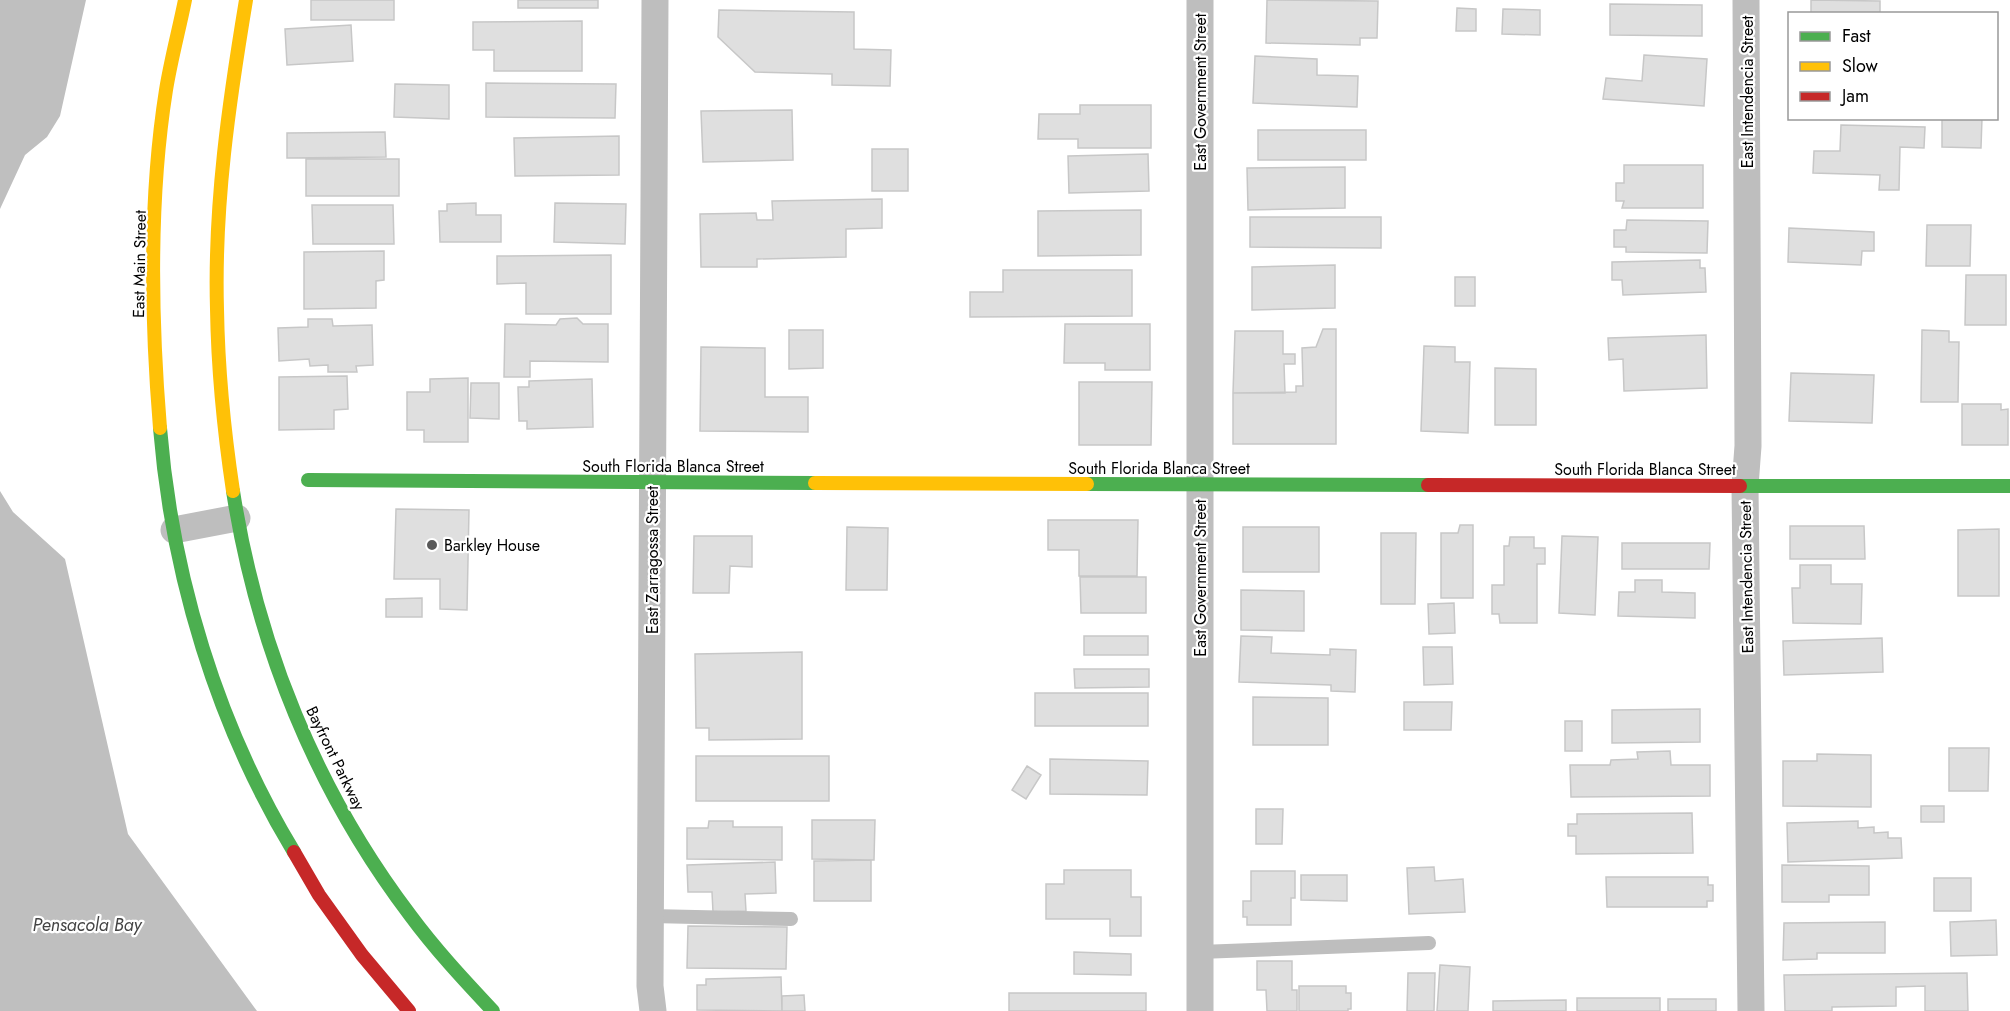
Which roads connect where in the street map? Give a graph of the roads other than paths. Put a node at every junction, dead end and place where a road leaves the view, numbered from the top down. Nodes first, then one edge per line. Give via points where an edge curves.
1 (185, 0) edge
2 (246, 0) edge
3 (655, 0) edge
4 (1200, 0) edge
5 (1746, 0) edge
6 (308, 480) dead end
7 (652, 483) junction
8 (1200, 485) junction
9 (1745, 486) junction
10 (2010, 486) edge
11 (237, 518) junction
12 (174, 530) junction
13 (650, 916) junction
14 (791, 919) dead end
15 (1429, 943) dead end
16 (1200, 952) junction
17 (409, 1011) edge
18 (493, 1011) edge
19 (653, 1011) edge
20 (1200, 1011) edge
21 (1751, 1011) edge

1 - 12 main road, East Main Street via 166,91 154,255 159,404
2 - 11 main road, Bayfront Parkway via 222,164 216,251 216,344 223,428
3 - 7 street, East Zarragossa Street
4 - 8 street, East Government Street
5 - 9 street, East Intendencia Street
6 - 7 main road, South Florida Blanca Street
7 - 8 main road, South Florida Blanca Street
7 - 13 street, East Zarragossa Street
8 - 9 main road, South Florida Blanca Street
8 - 16 street, East Government Street
9 - 10 main road, South Florida Blanca Street
9 - 21 street, East Intendencia Street
11 - 12 street
11 - 18 main road, Bayfront Parkway via 249,580 271,652 303,735 344,814 398,899 453,969
12 - 17 main road via 210,669 267,805 325,902
13 - 14 lane
13 - 19 street, East Zarragossa Street
15 - 16 lane
16 - 20 street, East Government Street

